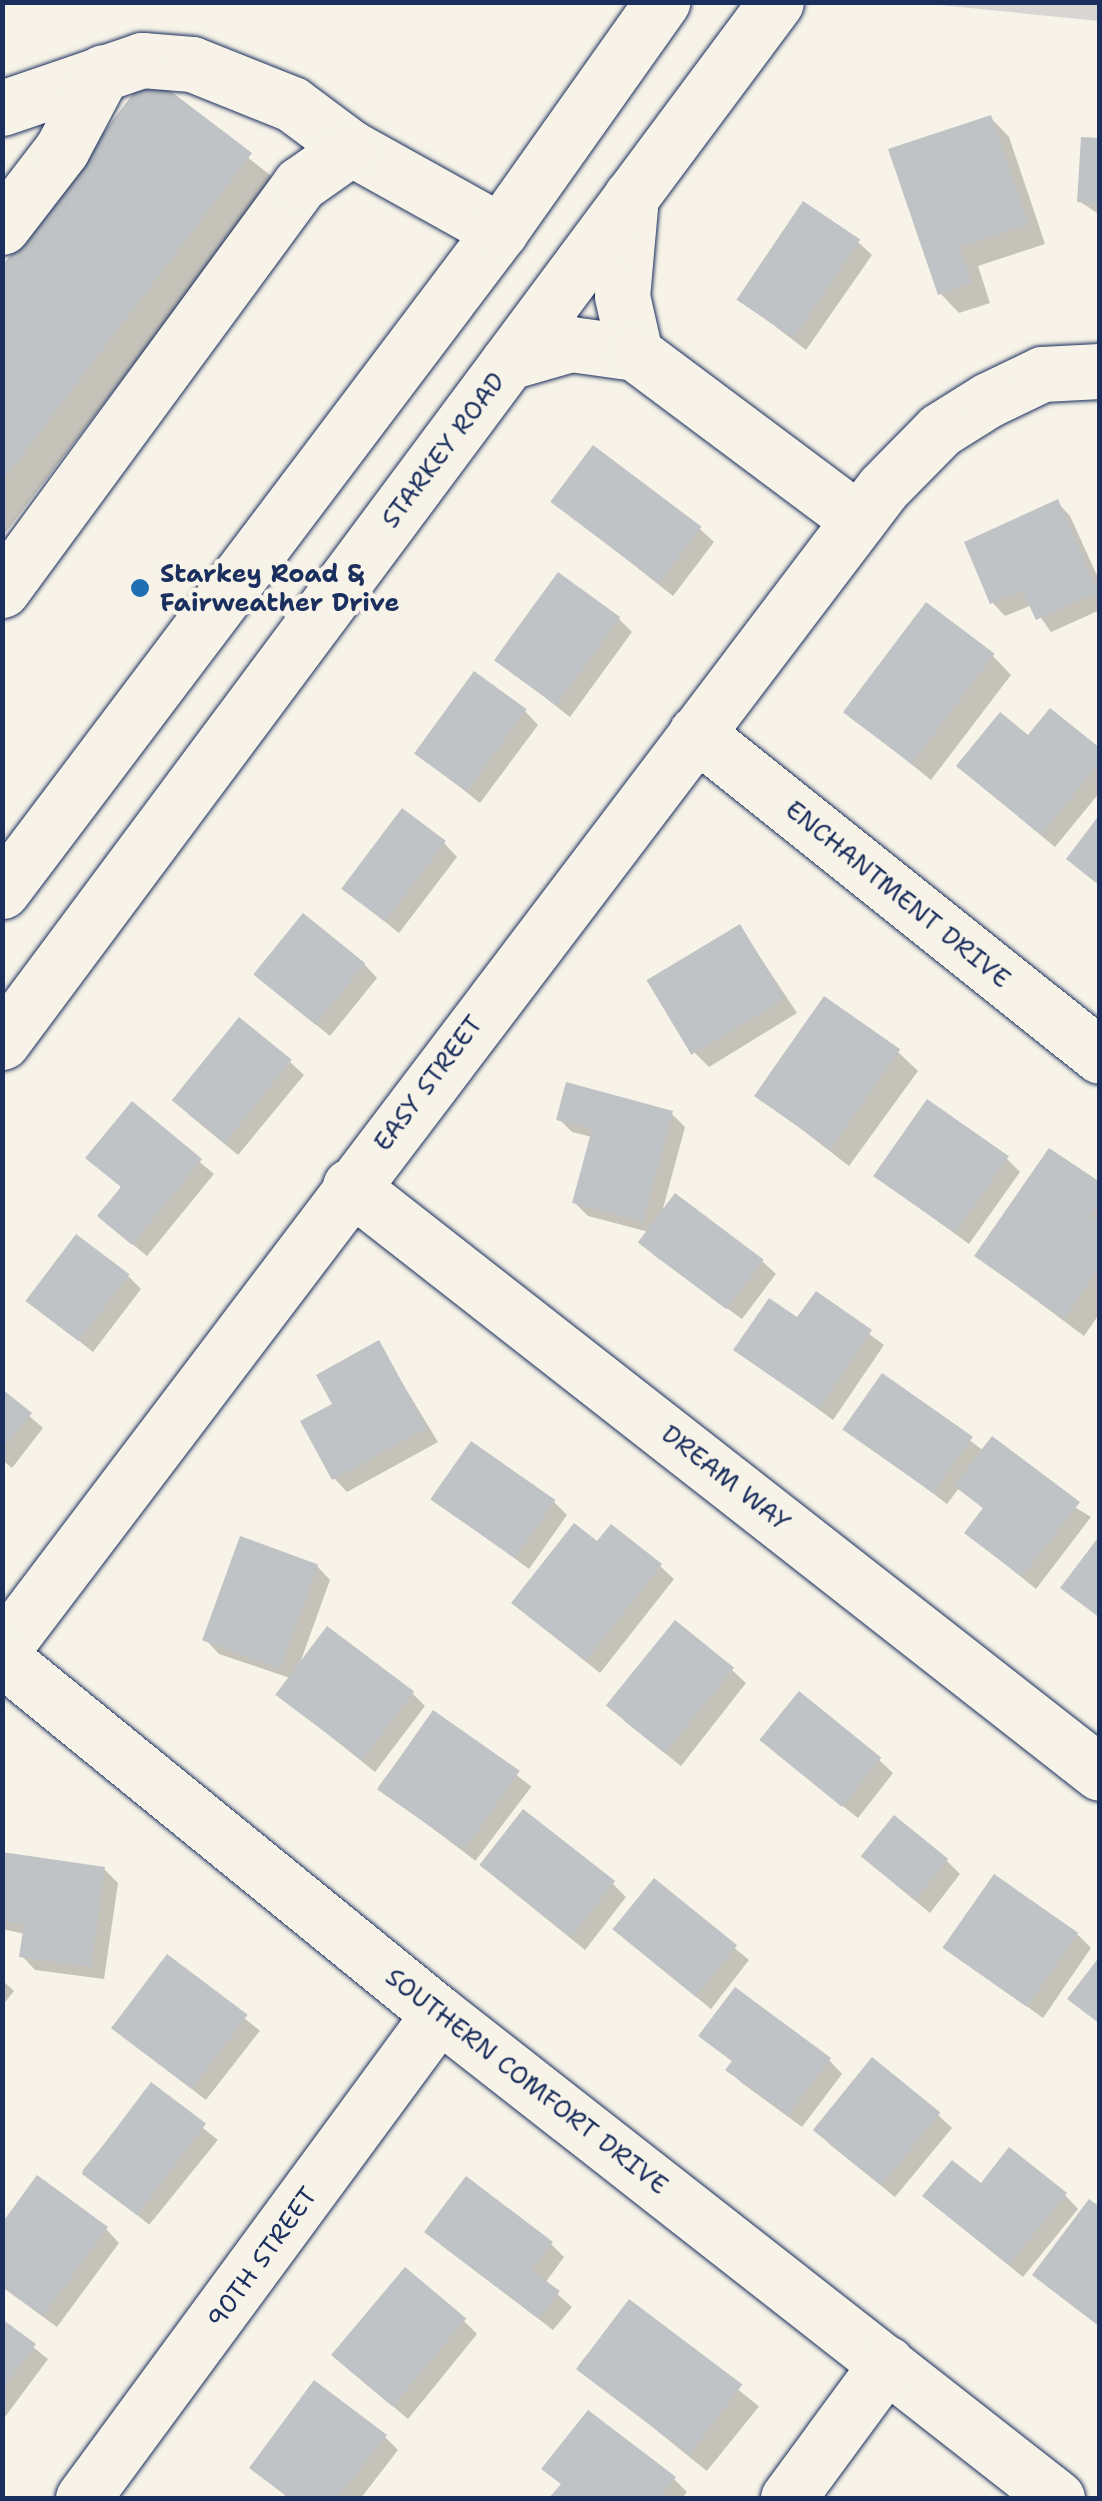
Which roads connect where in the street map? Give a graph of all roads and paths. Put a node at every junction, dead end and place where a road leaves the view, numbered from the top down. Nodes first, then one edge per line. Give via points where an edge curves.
1 (662, 2) edge
2 (776, 2) edge
3 (103, 72) junction
4 (2, 108) edge
5 (352, 148) junction
6 (632, 196) junction
7 (2, 227) edge
8 (500, 230) junction
9 (566, 282) junction
10 (636, 353) junction
11 (508, 362) junction
12 (1100, 370) edge
13 (858, 520) junction
14 (2, 590) edge
15 (696, 733) junction
16 (2, 891) edge
17 (2, 1042) edge
18 (1100, 1056) edge
19 (350, 1186) junction
20 (2, 1650) edge
21 (2, 1658) edge
22 (1100, 1774) edge
23 (439, 2014) junction
24 (887, 2363) junction
25 (83, 2498) edge
26 (788, 2498) edge
27 (1056, 2498) edge

1 - 8 street
2 - 6 street, STARKEY ROAD
3 - 4 street
3 - 5 street via 142,60 226,74 292,104
3 - 7 street via 62,148
5 - 8 street
5 - 14 street via 300,184
6 - 9 street, STARKEY ROAD
6 - 10 street via 622,296
8 - 9 street
8 - 16 street
9 - 11 street, STARKEY ROAD
10 - 11 street via 570,344
10 - 13 street
11 - 17 street, STARKEY ROAD
12 - 13 street, EASY STREET via 1042,374 940,430
13 - 15 street, EASY STREET
15 - 18 street, ENCHANTMENT DRIVE
15 - 19 street, EASY STREET
19 - 20 street, EASY STREET
19 - 22 street, DREAM WAY
21 - 23 street, SOUTHERN COMFORT DRIVE
23 - 24 street, SOUTHERN COMFORT DRIVE
23 - 25 street, 90TH STREET
24 - 26 street
24 - 27 street, SOUTHERN COMFORT DRIVE

